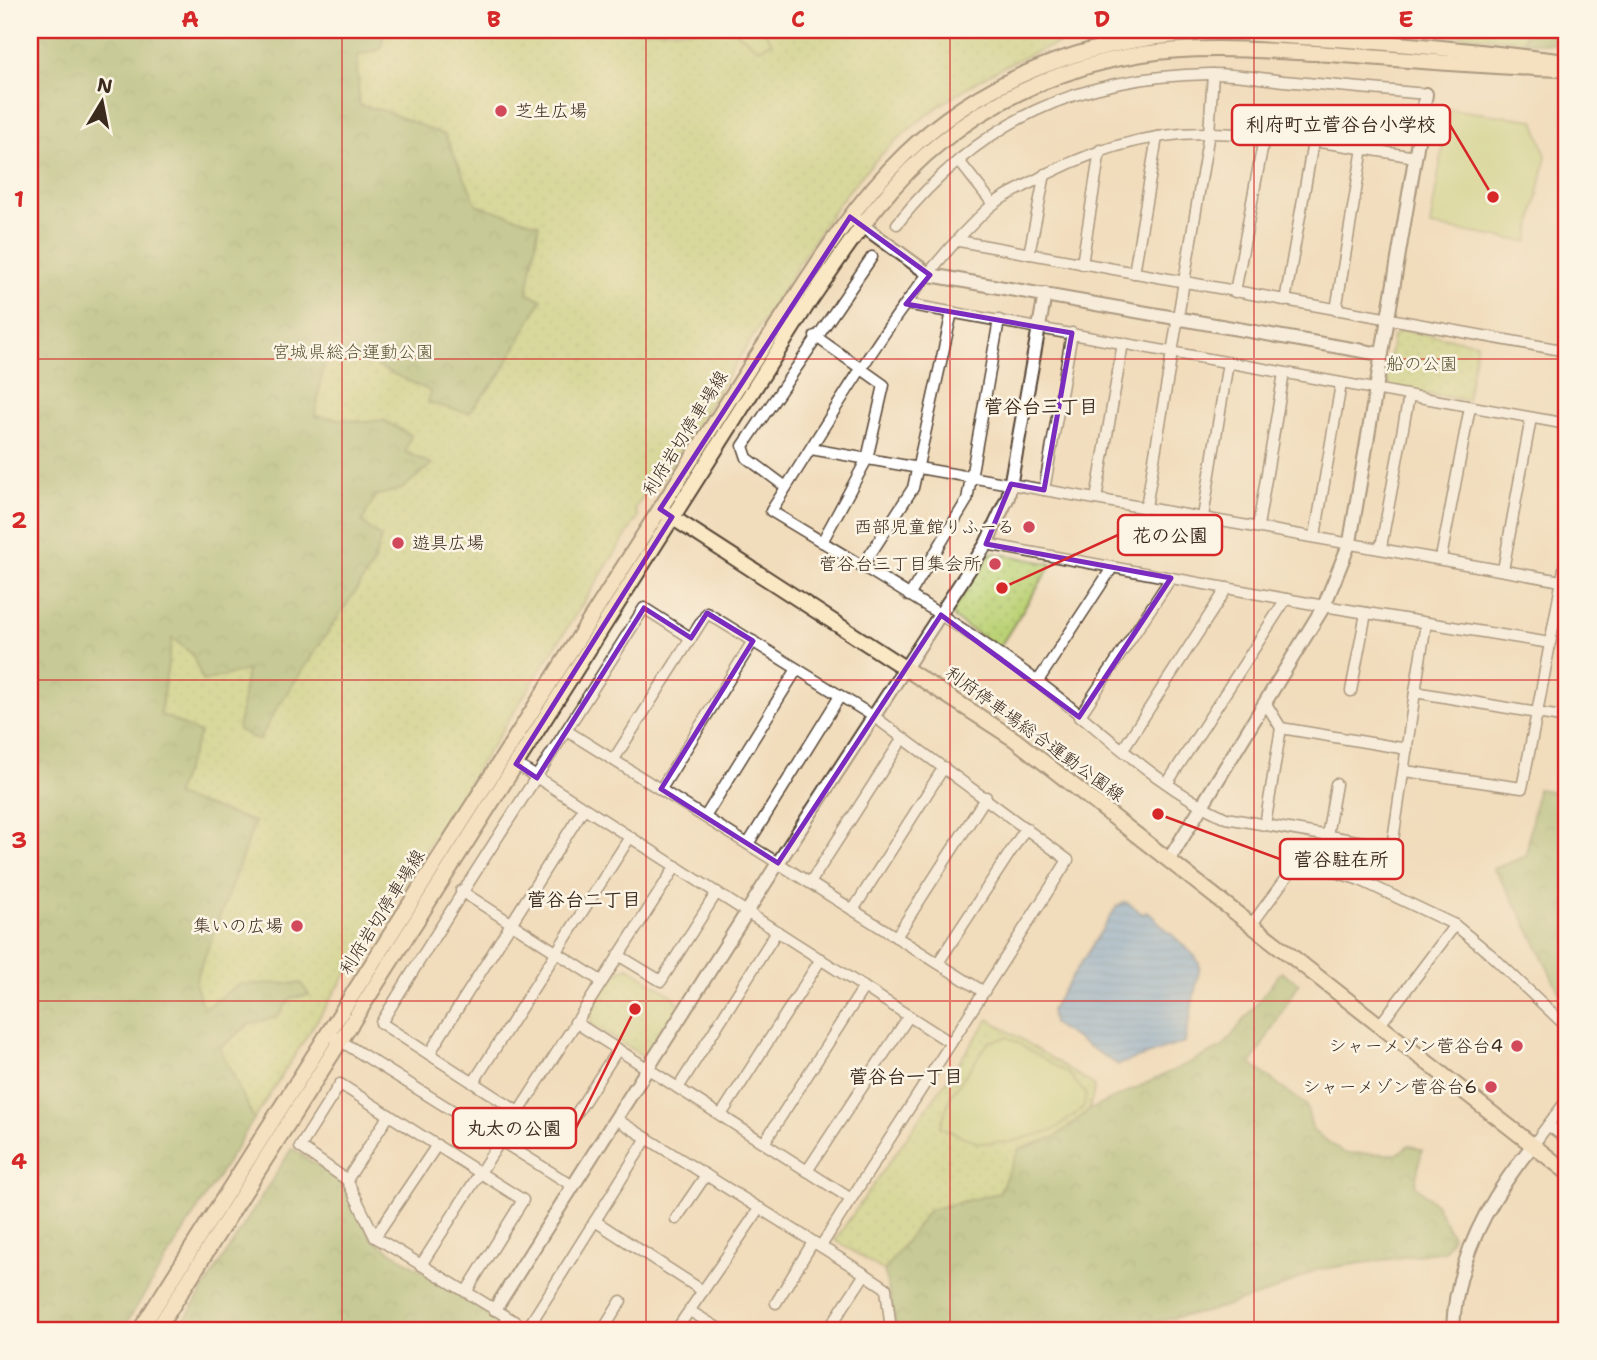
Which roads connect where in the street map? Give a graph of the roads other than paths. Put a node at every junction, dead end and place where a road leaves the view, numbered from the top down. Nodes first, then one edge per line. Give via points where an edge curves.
1 (1567, 62) edge
2 (1567, 70) edge
3 (1213, 74) junction
4 (1426, 94) joint
5 (1209, 133) junction
6 (1157, 137) junction
7 (1264, 138) junction
8 (1313, 142) junction
9 (1363, 149) junction
10 (1100, 150) junction
11 (1415, 157) junction
12 (959, 161) junction
13 (1045, 174) junction
14 (993, 204) junction
15 (856, 221) junction
16 (897, 224) dead end
17 (958, 241) junction
18 (1030, 254) junction
19 (872, 257) dead end
20 (1082, 264) junction
21 (1134, 273) junction
22 (930, 275) junction
23 (1185, 282) junction
24 (1235, 292) junction
25 (1045, 294) junction
26 (1285, 301) junction
27 (906, 304) junction
28 (1336, 310) junction
29 (952, 312) junction
30 (1179, 318) junction
31 (1387, 319) junction
32 (999, 320) junction
33 (1039, 326) junction
34 (1072, 333) junction
35 (815, 336) junction
36 (1123, 343) junction
37 (1567, 351) edge
38 (1173, 352) junction
39 (1380, 354) junction
40 (1228, 362) junction
41 (864, 369) junction
42 (1284, 373) junction
43 (1341, 384) junction
44 (1374, 390) junction
45 (1409, 396) junction
46 (1470, 407) junction
47 (1531, 418) junction
48 (1567, 424) edge
49 (811, 449) junction
50 (867, 459) junction
51 (919, 468) junction
52 (972, 478) junction
53 (1011, 484) junction
54 (786, 487) junction
55 (1044, 490) junction
56 (1096, 499) junction
57 (1146, 507) junction
58 (666, 513) junction
59 (1203, 517) junction
60 (1258, 526) junction
61 (1315, 536) junction
62 (1350, 541) junction
63 (822, 542) junction
64 (986, 544) junction
65 (1381, 547) junction
66 (1567, 552) edge
67 (1441, 558) junction
68 (862, 567) junction
69 (1112, 568) junction
70 (1503, 570) junction
71 (1171, 578) junction
72 (1565, 581) edge
73 (1227, 588) junction
74 (909, 596) junction
75 (1286, 599) junction
76 (1324, 606) junction
77 (1366, 613) junction
78 (941, 615) junction
79 (1426, 623) junction
80 (691, 638) junction
81 (753, 641) junction
82 (1550, 643) junction
83 (908, 668) junction
84 (797, 669) junction
85 (1038, 681) junction
86 (1352, 691) dead end
87 (1415, 692) junction
88 (840, 696) junction
89 (1265, 702) junction
90 (1537, 713) junction
91 (1079, 717) junction
92 (876, 718) junction
93 (1567, 718) edge
94 (1281, 728) junction
95 (567, 731) junction
96 (903, 737) junction
97 (1122, 749) junction
98 (1407, 749) junction
99 (614, 760) junction
100 (516, 764) junction
101 (944, 767) junction
102 (1405, 771) junction
103 (537, 778) junction
104 (1168, 782) junction
105 (1336, 784) dead end
106 (661, 789) junction
107 (986, 797) junction
108 (584, 808) junction
109 (1202, 808) junction
110 (705, 817) junction
111 (1265, 825) junction
112 (1026, 828) junction
113 (1327, 836) junction
114 (629, 837) junction
115 (748, 844) junction
116 (1170, 858) junction
117 (778, 863) junction
118 (676, 866) junction
119 (810, 883) junction
120 (461, 891) junction
121 (717, 892) junction
122 (853, 910) junction
123 (747, 912) junction
124 (512, 923) junction
125 (1252, 924) junction
126 (1455, 925) junction
127 (777, 931) junction
128 (896, 937) junction
129 (556, 952) junction
130 (618, 955) junction
131 (821, 959) junction
132 (938, 963) junction
133 (601, 981) junction
134 (864, 987) junction
135 (984, 992) junction
136 (909, 1016) junction
137 (575, 1022) junction
138 (1379, 1026) junction
139 (1567, 1027) edge
140 (334, 1037) junction
141 (951, 1043) junction
142 (618, 1049) junction
143 (429, 1054) junction
144 (648, 1068) junction
145 (473, 1083) junction
146 (678, 1088) junction
147 (1567, 1100) edge
148 (517, 1112) junction
149 (389, 1115) junction
150 (721, 1115) junction
151 (616, 1119) junction
152 (1548, 1125) junction
153 (647, 1138) junction
154 (1567, 1139) edge
155 (499, 1140) junction
156 (764, 1143) junction
157 (436, 1145) junction
158 (1533, 1145) junction
159 (807, 1171) junction
160 (479, 1172) junction
161 (1567, 1172) edge
162 (706, 1175) junction
163 (347, 1180) junction
164 (573, 1186) junction
165 (851, 1199) junction
166 (760, 1209) junction
167 (676, 1219) dead end
168 (595, 1221) junction
169 (375, 1237) junction
170 (817, 1244) junction
171 (421, 1265) junction
172 (865, 1274) junction
173 (703, 1291) junction
174 (466, 1292) junction
175 (621, 1301) dead end
176 (776, 1303) dead end
177 (495, 1309) junction
178 (690, 1311) junction
179 (140, 1330) edge
180 (157, 1330) edge
181 (528, 1330) edge
182 (603, 1330) edge
183 (676, 1330) edge
184 (721, 1330) edge
185 (828, 1330) edge
186 (891, 1330) edge
187 (1453, 1330) edge

1 - 15 main road, 利府岩切停車場線 via 1362,40 1240,34 1193,33 1103,46 1009,80 937,125 876,184
2 - 15 main road, 利府岩切停車場線 via 1248,49 1114,59 1058,76 981,113 939,143
3 - 4 street
3 - 5 street
3 - 12 street via 1123,82 1074,93 1004,125
4 - 11 street
5 - 6 street
5 - 7 street
5 - 23 street
6 - 10 street
6 - 21 street
7 - 8 street
7 - 24 street
8 - 9 street
8 - 26 street
9 - 11 street
9 - 28 street
10 - 13 street
10 - 20 street
11 - 31 street
12 - 14 street
12 - 16 street
13 - 14 street
13 - 18 street
14 - 17 street
15 - 22 street
15 - 58 main road, 利府岩切停車場線
17 - 18 street
17 - 22 street
18 - 20 street
19 - 35 street
20 - 21 street
21 - 23 street
22 - 25 street
22 - 27 street
23 - 24 street
23 - 30 street
24 - 26 street
25 - 30 street
25 - 33 street
26 - 28 street
27 - 29 street
27 - 41 street
28 - 31 street
29 - 32 street
29 - 51 street
30 - 38 street
30 - 39 street
31 - 37 street
31 - 39 street
32 - 33 street
32 - 52 street
33 - 34 street
33 - 53 street
34 - 36 street
34 - 55 street
35 - 41 street
35 - 54 street via 743,446 747,458
36 - 38 street
36 - 56 street
38 - 40 street
38 - 57 street
39 - 44 street
40 - 42 street
40 - 59 street
41 - 49 street
41 - 50 street via 884,385
42 - 43 street
42 - 60 street
43 - 44 street
43 - 61 street
44 - 45 street
44 - 62 street
45 - 46 street
45 - 65 street
46 - 47 street
46 - 67 street
47 - 48 street
47 - 70 street
49 - 50 street
49 - 54 street
50 - 51 street
50 - 63 street
51 - 52 street
51 - 68 street via 913,488
52 - 53 street
52 - 74 street via 967,500
53 - 55 street
53 - 64 street
54 - 63 street via 771,511
55 - 56 street
56 - 57 street
57 - 59 street
58 - 83 main road, 利府停車場総合運動公園線
58 - 100 main road, 利府岩切停車場線
58 - 140 main road, 利府岩切停車場線
59 - 60 street
60 - 61 street
61 - 62 street
62 - 65 street
62 - 76 street
63 - 68 street
64 - 69 street
64 - 78 street
65 - 67 street
66 - 72 street
67 - 70 street
68 - 74 street
69 - 71 street
69 - 85 street
70 - 72 street
71 - 73 street
71 - 91 street
72 - 82 street
73 - 75 street
73 - 97 street
74 - 78 street
75 - 76 street
75 - 104 street
76 - 77 street
76 - 89 street
77 - 79 street
77 - 86 street
78 - 83 street
78 - 85 street
79 - 82 street
79 - 87 street
80 - 81 street via 707,613
80 - 95 street via 644,608
80 - 99 street
81 - 84 street
81 - 106 street
82 - 90 street
83 - 92 street
83 - 116 main road, 利府停車場総合運動公園線 via 1014,739
84 - 88 street
84 - 110 street
85 - 91 street
87 - 90 street
87 - 98 street
88 - 92 street
88 - 115 street
89 - 94 street
89 - 109 street
90 - 93 street
90 - 102 street via 1522,788
91 - 97 street
92 - 96 street
92 - 117 street
94 - 98 street
94 - 111 street
95 - 99 street
95 - 103 street
96 - 101 street
96 - 119 street
97 - 104 street
98 - 102 street
99 - 106 street
100 - 103 street
100 - 140 main road, 利府岩切停車場線
101 - 107 street
101 - 122 street
102 - 113 street via 1392,847
103 - 108 street
103 - 120 street
104 - 109 street
105 - 113 street
106 - 110 street
107 - 112 street
107 - 128 street
108 - 114 street
108 - 124 street
109 - 111 street
109 - 116 street
110 - 115 street
111 - 113 street
112 - 132 street
112 - 135 street via 1068,860
114 - 118 street
114 - 129 street
115 - 117 street
116 - 125 main road, 利府停車場総合運動公園線
117 - 119 street
117 - 123 street
118 - 121 street
118 - 130 street
119 - 122 street
120 - 124 street
120 - 143 street via 381,1023
121 - 123 street
121 - 130 street via 661,981
122 - 128 street
123 - 127 street
123 - 144 street
124 - 129 street
124 - 143 street
125 - 126 street via 1299,860 1360,880
125 - 138 main road, 利府停車場総合運動公園線
126 - 138 street
126 - 139 street
127 - 131 street
127 - 146 street
128 - 132 street
129 - 133 street
129 - 145 street
130 - 133 street
131 - 134 street
131 - 150 street
132 - 135 street
133 - 137 street
134 - 136 street
134 - 156 street
135 - 141 street
136 - 141 street
136 - 159 street
137 - 142 street
137 - 148 street
138 - 158 main road, 利府停車場総合運動公園線
140 - 155 street
140 - 179 main road, 利府岩切停車場線
140 - 180 main road, 利府岩切停車場線
141 - 165 street
142 - 144 street
142 - 148 street via 560,1139
143 - 145 street
144 - 146 street
144 - 151 street
145 - 148 street
146 - 150 street
147 - 152 street
148 - 155 street
149 - 157 street
149 - 163 street
149 - 163 street via 340,1084 300,1147
150 - 156 street
151 - 153 street
151 - 164 street
152 - 154 street
152 - 158 street
153 - 162 street
153 - 168 street
155 - 160 street
155 - 164 street
156 - 159 street
157 - 160 street
157 - 169 street
158 - 161 main road, 利府停車場総合運動公園線
158 - 187 street via 1489,1205 1460,1283
159 - 165 street
160 - 171 street
160 - 174 street via 523,1200
162 - 166 street
162 - 167 street
163 - 169 street
164 - 177 street
165 - 170 street
166 - 170 street
166 - 173 street
168 - 173 street
168 - 181 street
169 - 171 street
170 - 172 street
170 - 176 street
171 - 174 street
172 - 185 street
172 - 186 street via 886,1288
173 - 178 street
174 - 177 street
175 - 182 street
177 - 181 street
178 - 183 street
178 - 184 street

